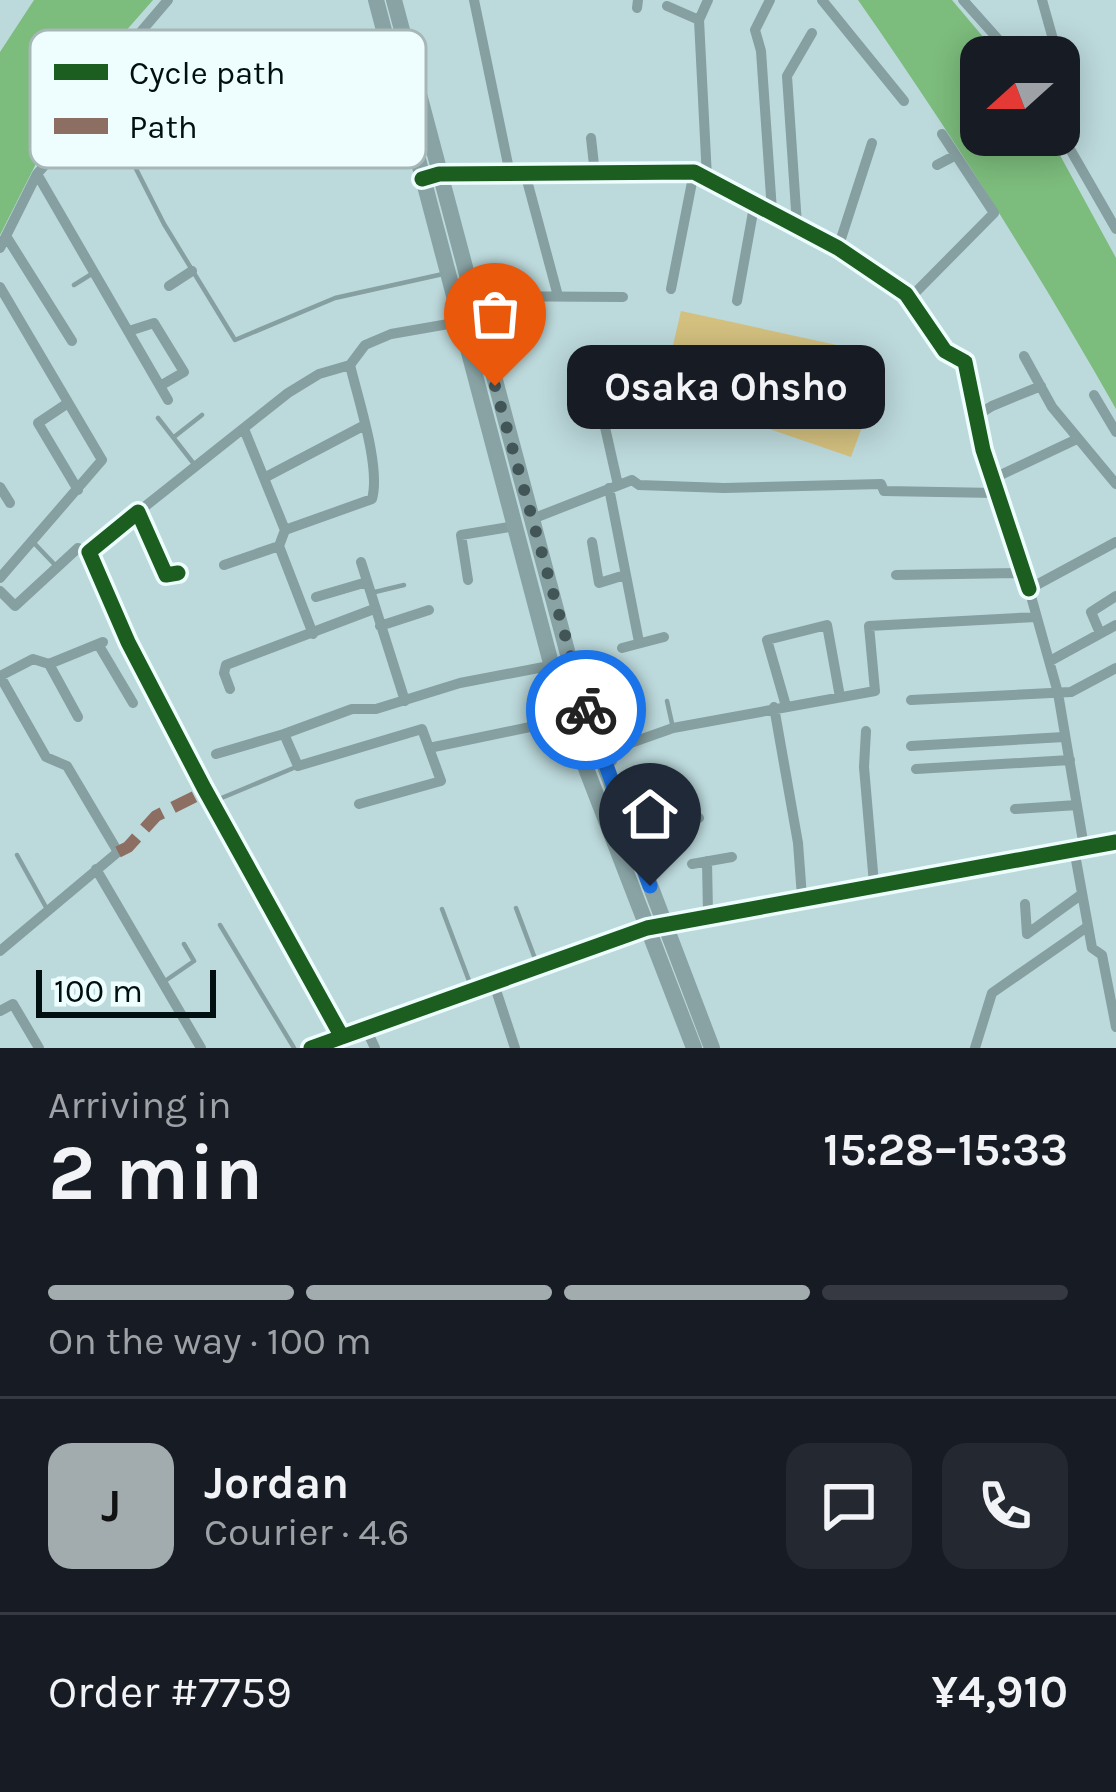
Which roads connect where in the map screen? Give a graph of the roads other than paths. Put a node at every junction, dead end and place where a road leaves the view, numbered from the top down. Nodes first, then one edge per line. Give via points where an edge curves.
1 (169, 0) edge
2 (376, 0) edge
3 (394, 0) edge
4 (474, 0) edge
5 (708, 0) edge
6 (770, 0) edge
7 (822, 0) edge
8 (963, 0) edge
9 (1042, 0) edge
10 (668, 6) dead end
11 (699, 20) junction
12 (143, 30) edge
13 (385, 30) edge
14 (400, 30) edge
15 (812, 33) dead end
16 (995, 36) edge
17 (1053, 36) edge
18 (904, 101) dead end
19 (942, 134) dead end
20 (591, 138) dead end
21 (872, 142) dead end
22 (956, 155) junction
23 (426, 156) edge
24 (1074, 156) edge
25 (426, 163) edge
26 (937, 165) dead end
27 (43, 168) edge
28 (136, 168) edge
29 (694, 172) junction
30 (510, 173) junction
31 (525, 173) junction
32 (38, 174) junction
33 (595, 174) junction
34 (430, 176) junction
35 (707, 178) junction
36 (755, 201) junction
37 (772, 211) junction
38 (797, 225) junction
39 (1116, 229) edge
40 (6, 236) junction
41 (0, 248) edge
42 (838, 248) junction
43 (192, 271) junction
44 (95, 272) junction
45 (448, 273) junction
46 (74, 285) dead end
47 (169, 286) dead end
48 (0, 287) edge
49 (671, 289) dead end
50 (472, 296) junction
51 (559, 296) junction
52 (622, 296) dead end
53 (909, 299) junction
54 (737, 301) dead end
55 (460, 322) junction
56 (129, 331) junction
57 (72, 341) dead end
58 (1024, 356) dead end
59 (350, 365) junction
60 (160, 386) junction
61 (1041, 386) junction
62 (1094, 395) dead end
63 (168, 400) dead end
64 (68, 403) junction
65 (602, 414) dead end
66 (202, 415) dead end
67 (976, 416) junction
68 (158, 418) dead end
69 (364, 426) junction
70 (244, 429) junction
71 (1116, 432) edge
72 (174, 437) junction
73 (1077, 439) junction
74 (194, 464) junction
75 (264, 478) junction
76 (992, 479) junction
77 (1116, 484) edge
78 (614, 486) junction
79 (0, 487) edge
80 (78, 490) junction
81 (996, 493) junction
82 (10, 503) dead end
83 (138, 512) junction
84 (522, 523) junction
85 (285, 530) junction
86 (592, 542) dead end
87 (1116, 542) edge
88 (33, 543) junction
89 (279, 546) junction
90 (88, 552) junction
91 (361, 562) dead end
92 (224, 565) dead end
93 (56, 566) junction
94 (178, 573) dead end
95 (1024, 573) junction
96 (896, 574) dead end
97 (625, 575) junction
98 (0, 578) edge
99 (468, 580) dead end
100 (404, 585) dead end
101 (368, 588) junction
102 (1029, 589) junction
103 (0, 591) edge
104 (1116, 596) edge
105 (316, 597) dead end
106 (374, 609) junction
107 (429, 610) dead end
108 (1036, 616) junction
109 (1116, 625) edge
110 (380, 626) junction
111 (1100, 633) junction
112 (313, 634) junction
113 (664, 637) dead end
114 (639, 643) junction
115 (622, 647) dead end
116 (1050, 661) junction
117 (49, 664) junction
118 (561, 664) junction
119 (1116, 668) edge
120 (230, 689) dead end
121 (1058, 693) junction
122 (840, 697) junction
123 (911, 700) dead end
124 (405, 701) junction
125 (667, 701) dead end
126 (133, 703) dead end
127 (780, 707) junction
128 (78, 716) dead end
129 (568, 719) junction
130 (673, 728) junction
131 (866, 731) dead end
132 (284, 734) junction
133 (1064, 737) junction
134 (911, 746) dead end
135 (429, 748) junction
136 (216, 754) dead end
137 (1070, 760) junction
138 (298, 766) junction
139 (916, 769) dead end
140 (212, 802) junction
141 (359, 804) dead end
142 (1077, 805) junction
143 (1015, 809) dead end
144 (699, 818) dead end
145 (1116, 842) edge
146 (1080, 848) junction
147 (17, 855) dead end
148 (732, 857) dead end
149 (707, 862) junction
150 (692, 864) dead end
151 (96, 869) junction
152 (874, 884) junction
153 (1082, 895) junction
154 (802, 897) junction
155 (1025, 904) dead end
156 (516, 908) dead end
157 (46, 909) junction
158 (442, 909) dead end
159 (708, 914) junction
160 (220, 925) dead end
161 (656, 926) junction
162 (1087, 927) junction
163 (184, 944) dead end
164 (0, 951) edge
165 (539, 969) junction
166 (162, 982) junction
167 (494, 984) junction
168 (473, 991) junction
169 (0, 1011) edge
170 (1116, 1027) edge
171 (366, 1029) junction
172 (342, 1037) junction
173 (39, 1048) edge
174 (201, 1048) edge
175 (294, 1048) edge
176 (311, 1048) edge
177 (375, 1048) edge
178 (515, 1048) edge
179 (694, 1048) edge
180 (712, 1048) edge
181 (974, 1048) edge

1 - 12 street
2 - 13 main road
3 - 14 main road
4 - 30 street
5 - 11 street
6 - 37 street via 755,30
7 - 18 street
8 - 16 street
9 - 17 street
10 - 11 street
11 - 35 street
15 - 38 street via 788,76
19 - 22 street
20 - 33 street
21 - 42 street
22 - 26 street
22 - 53 street via 994,213
23 - 34 main road
24 - 39 street
25 - 34 main road
27 - 32 street
28 - 43 lane
29 - 33 street
29 - 35 street
29 - 49 street
30 - 31 street
30 - 34 street
31 - 33 street
31 - 51 street
32 - 40 street
32 - 44 street
34 - 45 main road
34 - 50 main road
35 - 36 street
36 - 37 street
36 - 54 street
37 - 38 street
38 - 42 street
40 - 41 street
40 - 57 street
42 - 53 street
43 - 45 lane via 235,340 334,298
43 - 47 street
44 - 46 lane
44 - 56 street
45 - 55 main road
48 - 64 street
50 - 51 street
50 - 84 main road
51 - 52 street
53 - 67 street via 945,351 964,362
55 - 59 street via 391,334 365,345
55 - 84 main road
56 - 60 street
56 - 60 street via 154,323 184,372
58 - 61 street
59 - 69 street
59 - 70 street via 319,374
60 - 63 street
61 - 67 street
61 - 73 street
62 - 71 street
64 - 80 street via 102,460
64 - 80 street via 38,423
65 - 78 street
66 - 72 lane
67 - 76 street
68 - 72 lane
69 - 75 street
69 - 85 street via 372,499
70 - 74 street
70 - 75 street
72 - 74 lane
73 - 76 street
73 - 77 street
74 - 83 street
75 - 85 street
76 - 81 street
78 - 81 street via 881,484 884,491
78 - 84 street
78 - 97 street
79 - 82 street
80 - 88 street
81 - 95 street
83 - 90 street
83 - 94 street via 166,575
84 - 99 street via 461,536
84 - 118 main road
85 - 89 street
86 - 97 street via 599,584
87 - 102 street
88 - 93 lane
88 - 98 street
89 - 92 street
89 - 112 street
90 - 93 street via 78,548
90 - 140 street
91 - 101 street
93 - 103 street via 15,606
95 - 96 street
95 - 102 street
97 - 114 street
100 - 101 lane
101 - 105 street
101 - 106 street
102 - 108 street
104 - 111 street via 1091,612
106 - 110 street
106 - 112 street
107 - 110 street
108 - 116 street
108 - 122 street via 869,626 874,691
109 - 111 street
110 - 124 street
111 - 116 street
112 - 120 street via 226,664
113 - 114 street
114 - 115 street
116 - 121 street
117 - 126 street via 100,643
117 - 128 street
117 - 151 street via 33,659 0,676 46,757 67,766 118,852
118 - 124 street
118 - 129 main road
118 - 161 main road
119 - 121 street
121 - 123 street
121 - 133 street
122 - 127 street
122 - 127 street via 826,625 767,640
124 - 132 street via 352,709
125 - 130 lane
127 - 130 street
127 - 154 street
129 - 135 street
129 - 161 main road
130 - 144 street via 608,751 637,829
131 - 152 street
132 - 136 street
132 - 138 street
133 - 134 street
133 - 137 street
135 - 138 street via 422,729
135 - 141 street via 441,782
137 - 139 street
137 - 142 street
138 - 140 lane
140 - 172 street
142 - 143 street
142 - 146 street
145 - 146 street
146 - 152 street
146 - 153 street
147 - 157 lane
148 - 149 street
149 - 150 street
149 - 159 street
151 - 157 street
151 - 166 street
152 - 154 street
153 - 155 street via 1027,934
153 - 162 street
154 - 159 street
156 - 165 lane
157 - 164 street
158 - 168 lane
159 - 161 street
160 - 175 lane
161 - 165 street
161 - 179 main road
161 - 180 main road
162 - 170 street via 1102,955
162 - 181 street via 992,993
163 - 166 lane via 194,961
165 - 167 street
166 - 174 street
167 - 168 street
167 - 178 street
168 - 171 street
169 - 173 street via 13,1004
171 - 172 street
171 - 177 street
172 - 176 street

